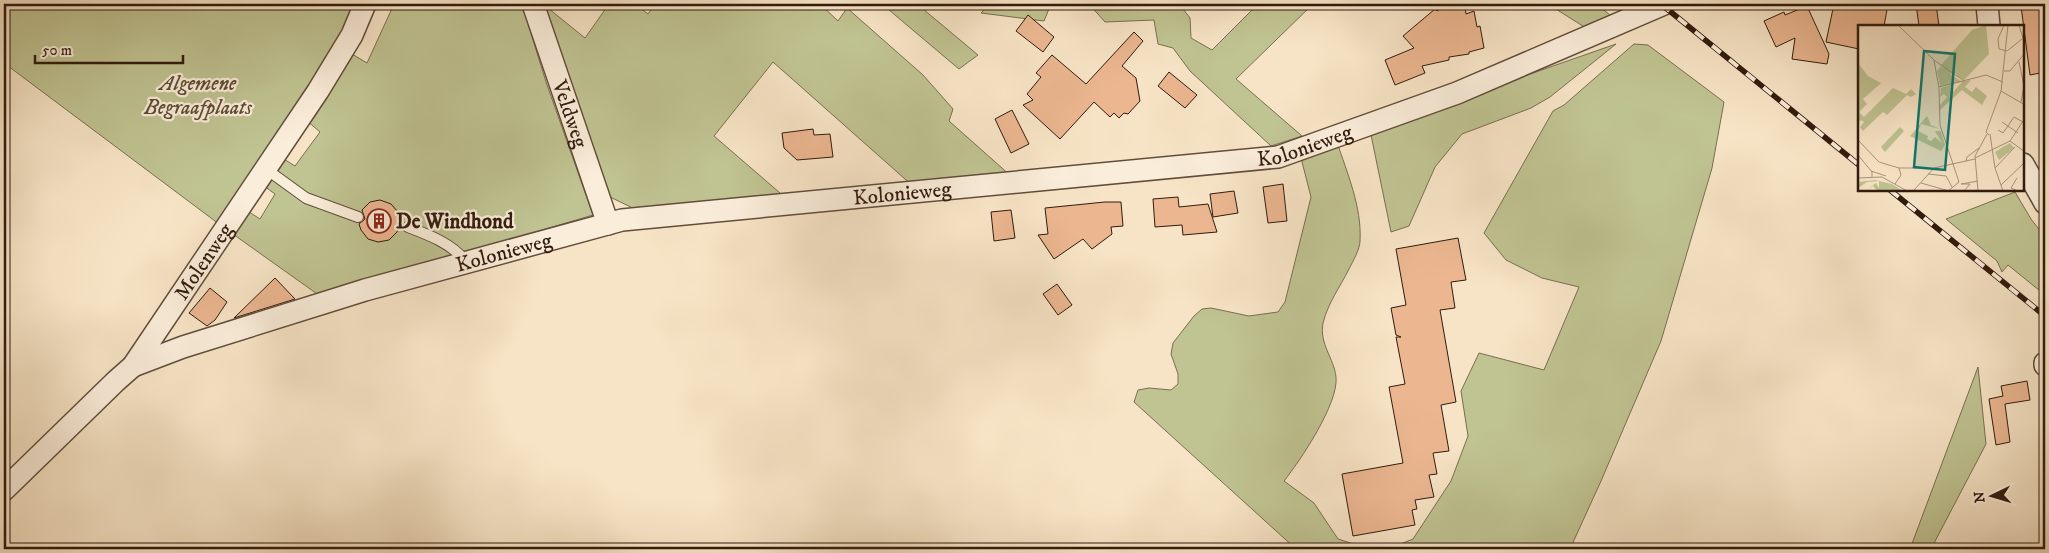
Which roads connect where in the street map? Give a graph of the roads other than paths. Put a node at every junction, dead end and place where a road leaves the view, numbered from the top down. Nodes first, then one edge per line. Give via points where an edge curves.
1 (365, 4) edge
2 (533, 4) edge
3 (1664, 4) edge
4 (1987, 4) edge
5 (1989, 25) edge
6 (2024, 166) edge
7 (266, 169) junction
8 (2045, 203) edge
9 (358, 217) dead end
10 (608, 224) junction
11 (408, 227) dead end
12 (466, 262) junction
13 (133, 366) junction
14 (4, 490) edge

1 - 7 street, Molenweg via 352,35 327,77
2 - 10 street, Veldweg
3 - 10 street, Kolonieweg via 1457,93 1278,157 637,217
4 - 5 street
6 - 8 street
7 - 9 lane via 306,198
7 - 13 street, Molenweg
10 - 12 street, Kolonieweg
11 - 12 lane via 434,237 460,254
12 - 13 street, Kolonieweg via 364,290
13 - 14 street, Molenweg

